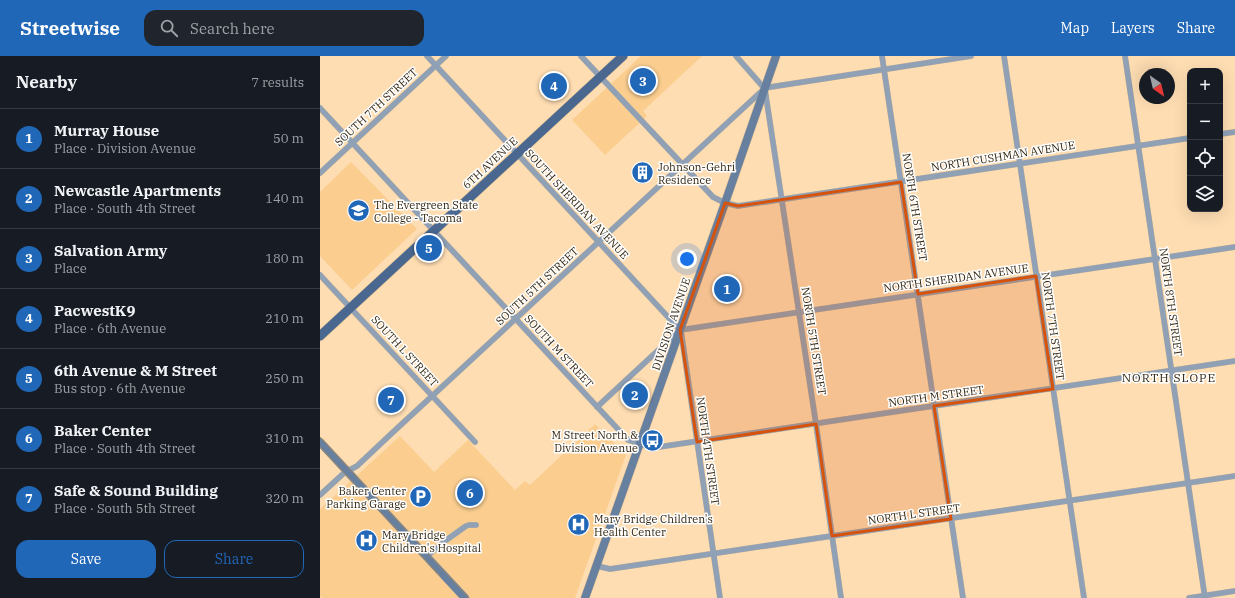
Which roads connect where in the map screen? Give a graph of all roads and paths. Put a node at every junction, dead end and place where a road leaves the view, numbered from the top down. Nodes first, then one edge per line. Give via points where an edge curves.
1 (427, 56) edge
2 (446, 56) edge
3 (581, 56) edge
4 (623, 56) edge
5 (736, 56) edge
6 (776, 56) edge
7 (882, 56) edge
8 (971, 56) edge
9 (1004, 56) edge
10 (1125, 56) edge
11 (436, 66) junction
12 (884, 69) junction
13 (601, 76) junction
14 (764, 88) junction
15 (320, 108) edge
16 (1235, 132) edge
17 (1223, 134) edge
18 (1187, 138) edge
19 (352, 143) junction
20 (1138, 146) junction
21 (517, 154) junction
22 (682, 164) junction
23 (1019, 164) junction
24 (320, 173) edge
25 (901, 182) junction
26 (782, 199) junction
27 (725, 203) junction
28 (434, 231) junction
29 (598, 242) junction
30 (1235, 247) edge
31 (1155, 259) junction
32 (320, 275) edge
33 (1036, 276) junction
34 (918, 294) junction
35 (350, 308) junction
36 (799, 312) junction
37 (516, 319) junction
38 (680, 330) junction
39 (320, 336) edge
40 (1235, 361) edge
41 (1171, 371) junction
42 (1053, 389) junction
43 (432, 396) junction
44 (597, 406) junction
45 (934, 406) junction
46 (816, 424) junction
47 (320, 442) edge
48 (475, 442) dead end
49 (697, 442) junction
50 (640, 444) junction
51 (347, 471) junction
52 (1235, 476) edge
53 (1188, 483) junction
54 (320, 495) edge
55 (1070, 501) junction
56 (951, 519) junction
57 (476, 525) dead end
58 (832, 536) junction
59 (714, 554) junction
60 (426, 557) junction
61 (597, 566) junction
62 (1235, 591) edge
63 (1205, 597) edge
64 (465, 598) edge
65 (585, 598) edge
66 (720, 598) edge
67 (842, 598) edge
68 (962, 598) edge
69 (1084, 598) edge
70 (1189, 598) edge

1 - 11 street, SOUTH SHERIDAN AVENUE
2 - 11 street, SOUTH 7TH STREET
3 - 13 street
4 - 13 main road, 6TH AVENUE
5 - 14 street
6 - 14 main road, DIVISION AVENUE
7 - 12 street, NORTH 6TH STREET
8 - 12 street
9 - 23 street, NORTH 7TH STREET
10 - 20 street, NORTH 8TH STREET
11 - 19 street, SOUTH 7TH STREET
11 - 21 street, SOUTH SHERIDAN AVENUE
12 - 14 street
12 - 25 street, NORTH 6TH STREET
13 - 21 main road, 6TH AVENUE
13 - 22 street
14 - 22 street, SOUTH 5TH STREET
14 - 26 street, NORTH 5TH STREET
14 - 27 main road, DIVISION AVENUE
15 - 19 street, SOUTH M STREET
16 - 17 street
18 - 20 street, NORTH CUSHMAN AVENUE
19 - 24 street, SOUTH 7TH STREET
19 - 28 street, SOUTH M STREET
20 - 23 street, NORTH CUSHMAN AVENUE
20 - 31 street, NORTH 8TH STREET
21 - 28 main road, 6TH AVENUE
21 - 29 street, SOUTH SHERIDAN AVENUE
22 - 27 street via 713,197
22 - 29 street, SOUTH 5TH STREET
23 - 25 street, NORTH CUSHMAN AVENUE
23 - 33 street, NORTH 7TH STREET
25 - 26 street, NORTH CUSHMAN AVENUE
25 - 34 street, NORTH 6TH STREET
26 - 27 street, NORTH CUSHMAN AVENUE via 738,206
26 - 36 street, NORTH 5TH STREET
27 - 38 main road, DIVISION AVENUE
28 - 35 main road, 6TH AVENUE
28 - 37 street, SOUTH M STREET
29 - 37 street, SOUTH 5TH STREET
29 - 38 street, SOUTH SHERIDAN AVENUE
30 - 31 street, NORTH SHERIDAN AVENUE
31 - 33 street, NORTH SHERIDAN AVENUE
31 - 41 street, NORTH 8TH STREET
32 - 35 street, SOUTH L STREET
33 - 34 street, NORTH SHERIDAN AVENUE
33 - 42 street, NORTH 7TH STREET
34 - 36 street, NORTH SHERIDAN AVENUE
34 - 45 street, NORTH 6TH STREET
35 - 39 main road, 6TH AVENUE
35 - 43 street, SOUTH L STREET
36 - 38 street, NORTH SHERIDAN AVENUE
36 - 46 street, NORTH 5TH STREET
37 - 43 street, SOUTH 5TH STREET
37 - 44 street, SOUTH M STREET
38 - 44 street
38 - 49 street, NORTH 4TH STREET
38 - 50 main road, DIVISION AVENUE
40 - 41 street, NORTH M STREET
41 - 42 street, NORTH M STREET
41 - 53 street, NORTH 8TH STREET
42 - 45 street, NORTH M STREET
42 - 55 street, NORTH 7TH STREET
43 - 48 street, SOUTH L STREET
43 - 51 street, SOUTH 5TH STREET via 357,466
44 - 50 street, SOUTH M STREET via 628,440
45 - 46 street, NORTH M STREET
45 - 56 street, NORTH 6TH STREET
46 - 49 street, NORTH M STREET
46 - 58 street, NORTH 5TH STREET
47 - 51 main road
49 - 50 street, NORTH M STREET via 652,448
49 - 59 street, NORTH 4TH STREET
50 - 61 main road, DIVISION AVENUE
51 - 54 street, SOUTH 5TH STREET
51 - 60 main road
52 - 53 street, NORTH L STREET
53 - 55 street, NORTH L STREET
53 - 63 street, NORTH 8TH STREET
55 - 56 street, NORTH L STREET
55 - 69 street, NORTH 7TH STREET
56 - 58 street, NORTH L STREET
56 - 68 street, NORTH 6TH STREET
57 - 60 street via 466,526
58 - 59 street, NORTH L STREET
58 - 67 street, NORTH 5TH STREET
59 - 61 street, NORTH L STREET via 609,570
59 - 66 street, NORTH 4TH STREET
60 - 64 main road
61 - 65 main road, DIVISION AVENUE
62 - 63 street
63 - 70 street

